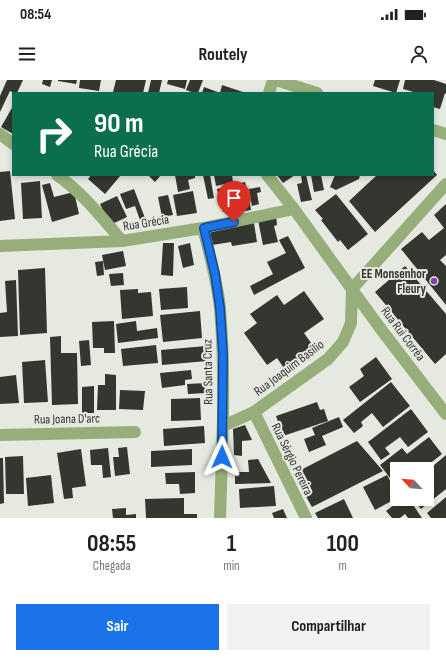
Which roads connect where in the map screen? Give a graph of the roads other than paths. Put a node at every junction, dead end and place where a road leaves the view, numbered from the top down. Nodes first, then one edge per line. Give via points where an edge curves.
1 (273, 80) edge
2 (276, 80) edge
3 (269, 92) edge
4 (314, 92) edge
5 (434, 130) edge
6 (0, 134) edge
7 (446, 134) edge
8 (12, 143) edge
9 (58, 176) edge
10 (268, 176) edge
11 (446, 184) edge
12 (294, 209) junction
13 (204, 228) junction
14 (122, 241) junction
15 (0, 246) edge
16 (352, 289) junction
17 (254, 412) junction
18 (446, 414) edge
19 (223, 426) junction
20 (135, 432) dead end
21 (0, 435) edge
22 (220, 518) edge
23 (306, 518) edge

1 - 3 street
2 - 4 street
5 - 7 street
6 - 8 street
9 - 14 street via 90,204
10 - 12 street, Rua Rui Corrêa
11 - 16 street
12 - 13 street, Rua Grécia
12 - 16 street, Rua Rui Corrêa
13 - 14 street, Rua Grécia
13 - 19 street, Rua Santa Cruz via 220,308
14 - 15 street, Rua Grécia
16 - 17 street, Rua Joaquim Basílio via 351,323 343,342 328,359
16 - 18 street, Rua Rui Corrêa
17 - 19 street, Rua Joaquim Basílio
17 - 23 street, Rua Sérgio Pereira
19 - 22 street, Rua Santa Cruz
20 - 21 street, Rua Joana D'arc

